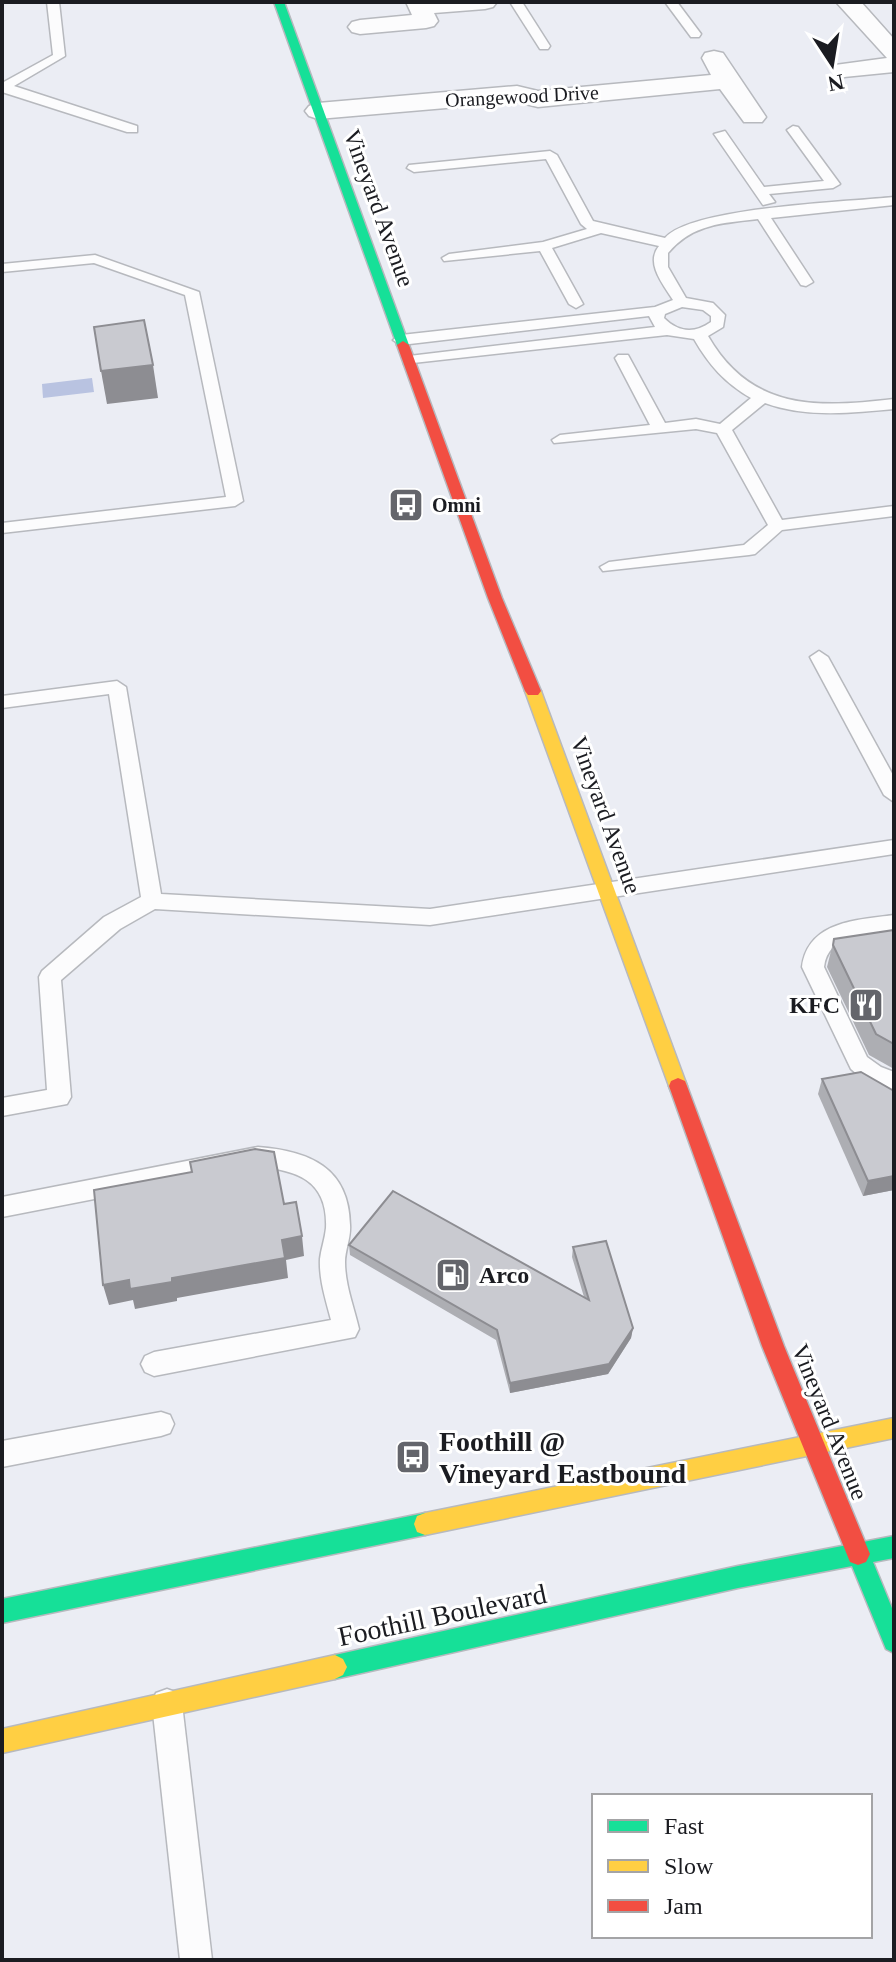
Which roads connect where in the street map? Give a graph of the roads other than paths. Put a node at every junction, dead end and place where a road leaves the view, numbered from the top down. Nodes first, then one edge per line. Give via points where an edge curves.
1 (53, 2) edge
2 (279, 2) edge
3 (485, 2) edge
4 (516, 2) edge
5 (671, 2) edge
6 (848, 2) edge
7 (420, 5) edge
8 (360, 27) dead end
9 (695, 34) dead end
10 (544, 46) dead end
11 (894, 53) edge
12 (714, 58) dead end
13 (894, 65) edge
14 (844, 70) dead end
15 (727, 81) junction
16 (3, 88) edge
17 (318, 111) junction
18 (753, 117) dead end
19 (132, 129) dead end
20 (793, 130) dead end
21 (720, 134) dead end
22 (414, 168) dead end
23 (760, 191) junction
24 (894, 201) edge
25 (769, 214) junction
26 (601, 229) junction
27 (667, 243) junction
28 (544, 246) junction
29 (449, 258) dead end
30 (2, 268) edge
31 (806, 282) dead end
32 (681, 302) junction
33 (576, 304) dead end
34 (658, 311) junction
35 (669, 330) junction
36 (699, 334) junction
37 (401, 340) junction
38 (623, 358) dead end
39 (409, 361) junction
40 (762, 397) junction
41 (894, 404) edge
42 (660, 428) junction
43 (723, 429) junction
44 (560, 440) dead end
45 (894, 511) edge
46 (777, 526) junction
47 (2, 528) edge
48 (609, 567) dead end
49 (819, 657) dead end
50 (2, 702) edge
51 (894, 795) edge
52 (894, 847) edge
53 (609, 890) junction
54 (152, 901) junction
55 (894, 923) edge
56 (894, 1081) edge
57 (2, 1107) edge
58 (2, 1207) edge
59 (154, 1364) dead end
60 (161, 1424) dead end
61 (894, 1428) edge
62 (813, 1444) junction
63 (2, 1454) edge
64 (894, 1547) edge
65 (858, 1554) junction
66 (2, 1611) edge
67 (894, 1641) edge
68 (167, 1704) junction
69 (2, 1741) edge
70 (196, 1960) edge

1 - 16 lane via 59,56
2 - 17 main road, Vineyard Avenue
3 - 7 street
4 - 10 lane
5 - 9 lane
6 - 11 street
7 - 8 street via 426,21
12 - 15 street
13 - 14 street
15 - 17 street, Orangewood Drive via 538,99 517,94
15 - 18 street
16 - 19 lane
17 - 37 main road, Vineyard Avenue
20 - 23 lane via 833,184
21 - 23 lane
22 - 26 lane via 550,155 588,224
23 - 25 lane
24 - 25 lane
25 - 27 lane via 698,224
25 - 31 lane
26 - 27 lane
26 - 28 lane
27 - 32 lane via 661,267
28 - 29 lane
28 - 33 lane
30 - 47 lane via 95,259 192,292 235,501
32 - 34 lane
32 - 36 lane via 708,306 718,315 718,324
34 - 35 lane via 658,323
34 - 37 lane
35 - 36 lane
35 - 39 lane
36 - 40 lane via 719,366
37 - 39 main road, Vineyard Avenue
38 - 42 lane
39 - 53 main road, Vineyard Avenue
40 - 41 lane via 829,409
40 - 43 lane
42 - 43 lane via 696,424
42 - 44 lane
43 - 46 lane
45 - 46 lane
46 - 48 lane via 749,550
49 - 51 lane
50 - 54 lane via 117,687
52 - 53 lane
53 - 54 lane via 430,917
53 - 62 main road, Vineyard Avenue
54 - 57 lane via 112,923 50,977 59,1097
55 - 56 lane via 828,937 813,957 859,1063
58 - 59 lane via 258,1157 293,1158 330,1185 338,1224 332,1266 346,1329
60 - 63 lane
61 - 62 main road
62 - 65 main road, Vineyard Avenue
62 - 66 main road
64 - 65 main road, Foothill Boulevard
65 - 67 main road, Vineyard Avenue
65 - 68 main road, Foothill Boulevard
68 - 69 main road, Foothill Boulevard
68 - 70 lane

